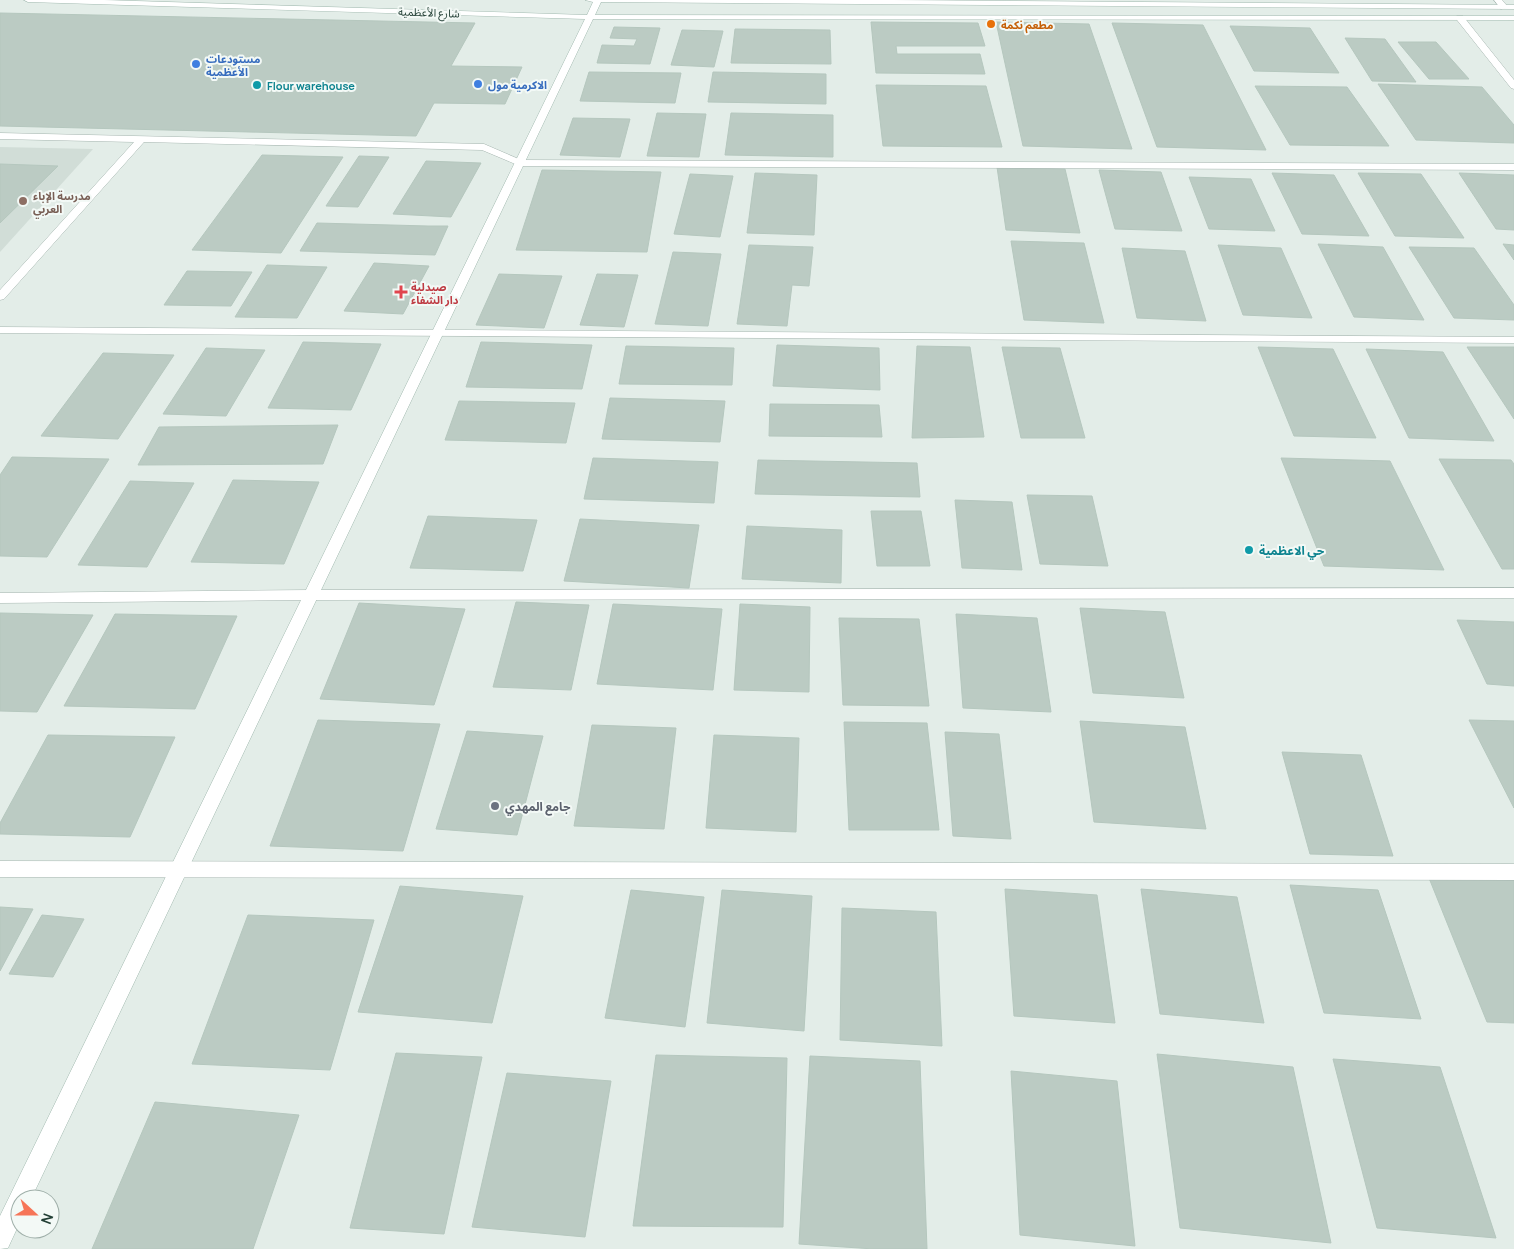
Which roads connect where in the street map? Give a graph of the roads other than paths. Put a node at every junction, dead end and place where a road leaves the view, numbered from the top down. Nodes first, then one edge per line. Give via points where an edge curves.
1 (28, 0) edge
2 (589, 0) edge
3 (598, 0) edge
4 (1498, 0) edge
5 (1504, 7) junction
6 (1514, 7) edge
7 (591, 17) junction
8 (1460, 18) junction
9 (1514, 18) edge
10 (1514, 86) edge
11 (0, 136) edge
12 (142, 139) junction
13 (520, 163) junction
14 (1514, 167) edge
15 (0, 296) edge
16 (0, 330) edge
17 (438, 334) junction
18 (1514, 340) edge
19 (1514, 593) edge
20 (311, 595) junction
21 (0, 598) edge
22 (0, 870) edge
23 (178, 870) junction
24 (1514, 872) edge
25 (0, 1240) edge

1 - 7 street, شارع الأعظمية
2 - 3 street
3 - 5 street
3 - 7 street
4 - 5 street
5 - 6 street
7 - 8 street, شارع الأعظمية
7 - 13 street
8 - 9 street, شارع الأعظمية
8 - 10 street
11 - 12 street
12 - 13 street via 484,147
12 - 15 street
13 - 14 street
13 - 17 street
16 - 17 street
17 - 18 street
17 - 20 street
19 - 20 street
20 - 21 street
20 - 23 street
22 - 23 street
23 - 24 street
23 - 25 street

